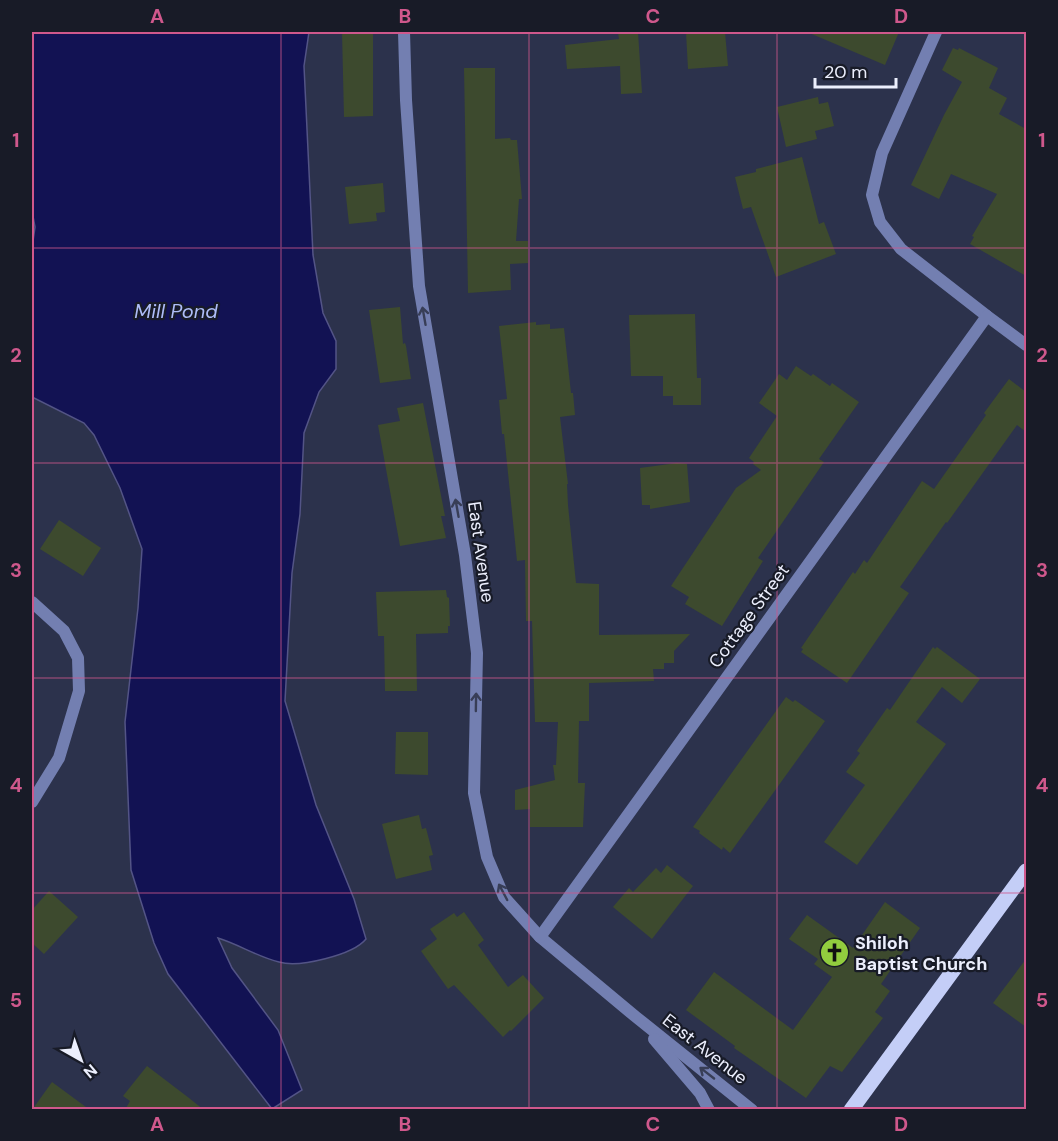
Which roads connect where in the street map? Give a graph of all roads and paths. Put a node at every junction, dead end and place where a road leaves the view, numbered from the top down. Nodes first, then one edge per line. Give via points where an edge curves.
1 (405, 32) edge
2 (936, 32) edge
3 (987, 316) junction
4 (1026, 345) edge
5 (32, 602) edge
6 (32, 802) edge
7 (1026, 871) edge
8 (540, 937) junction
9 (636, 1017) junction
10 (708, 1110) edge
11 (752, 1110) edge
12 (851, 1110) edge

8 -> 1 street, East Avenue via 504,897 487,857 474,793 477,653 465,555 419,286
2 - 3 street via 882,153 872,195 880,222 901,249
3 - 4 street
3 - 8 street, Cottage Street
5 - 6 street via 64,631 78,658 79,691 58,758
7 - 12 main road
8 - 9 street, East Avenue
9 - 10 street, East Avenue via 700,1093
11 -> 9 street, East Avenue

